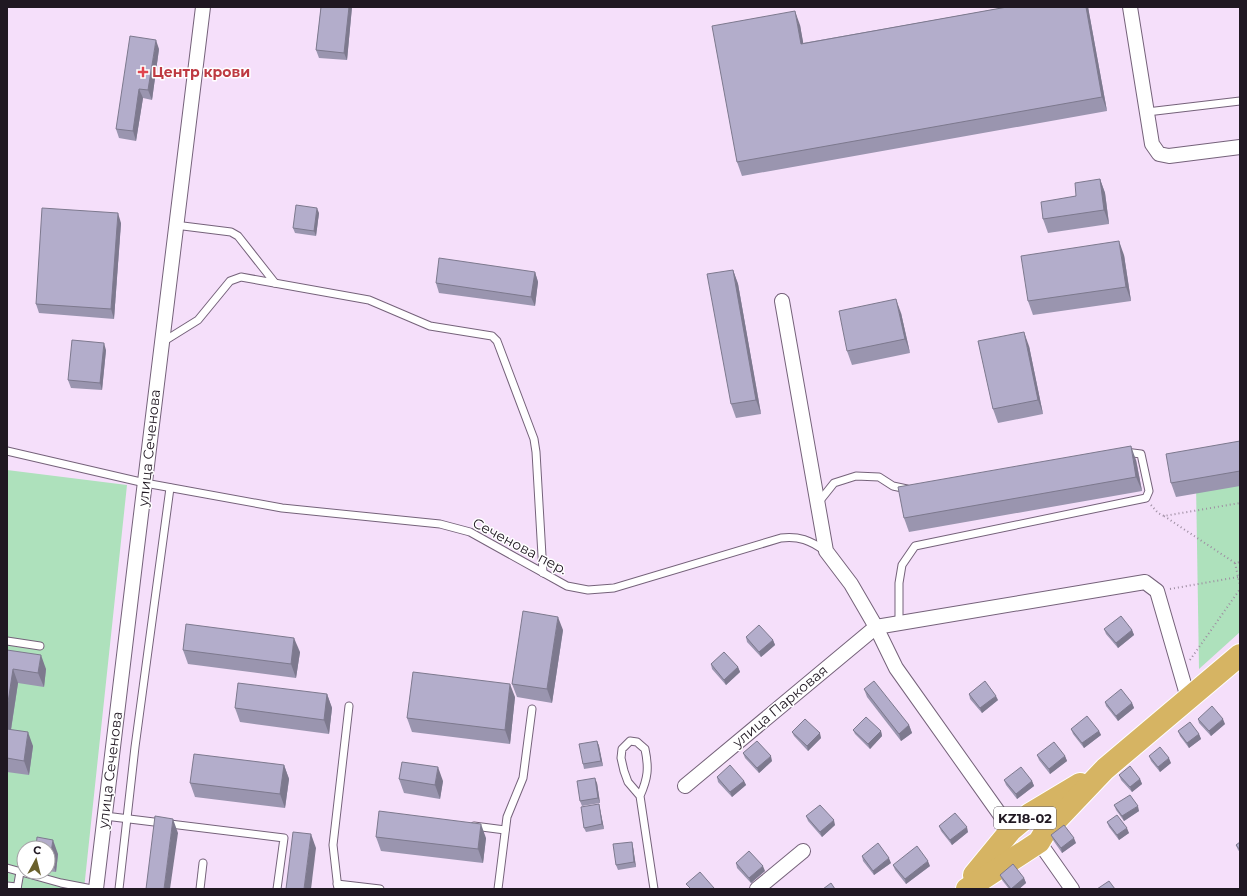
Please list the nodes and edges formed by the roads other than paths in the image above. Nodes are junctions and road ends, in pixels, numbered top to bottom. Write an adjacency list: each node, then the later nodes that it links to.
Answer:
1 (203, 7): 6 (street, улица Сеченова)
2 (1130, 7): 4 (street)
3 (1240, 101): 4 (lane)
4 (1147, 112): 5 (street)
5 (1240, 147)
6 (175, 225): 7 (lane); 9 (street, улица Сеченова)
7 (275, 283): 9 (lane); 17 (lane)
8 (782, 300): 15 (street)
9 (161, 343): 12 (street, улица Сеченова)
10 (7, 451): 12 (lane, Сеченова пер.)
11 (1114, 454): 18 (lane)
12 (145, 483): 13 (lane, Сеченова пер.); 30 (street, улица Сеченова)
13 (170, 488): 17 (lane, Сеченова пер.); 31 (lane)
14 (914, 488): 15 (lane)
15 (817, 505): 16 (street)
16 (826, 551): 17 (lane, Сеченова пер.); 19 (street)
17 (543, 572)
18 (899, 623): 19 (street); 23 (street)
19 (876, 627): 27 (street, улица Парковая); 35 (street)
20 (7, 641): 21 (lane)
21 (40, 646)
22 (1240, 655): 23 (highway, KZ18-02)
23 (1188, 698): 26 (highway, KZ18-02)
24 (349, 706): 40 (lane)
25 (532, 709): 33 (lane)
26 (1105, 769): 29 (highway, KZ18-02); 34 (highway, KZ18-02)
27 (685, 786)
28 (640, 796): 28 (lane); 49 (lane)
29 (1030, 814): 34 (highway, KZ18-02); 35 (highway, KZ18-02)
30 (105, 816): 31 (lane); 43 (street, улица Сеченова)
31 (126, 819): 44 (lane); 46 (lane)
32 (467, 826): 33 (lane)
33 (505, 830): 48 (lane)
34 (1042, 837): 35 (highway, KZ18-02); 53 (street)
35 (1009, 842): 51 (highway, KZ18-02); 52 (highway, KZ18-02)
36 (803, 851): 50 (street)
37 (203, 863): 45 (lane)
38 (50, 880): 42 (lane)
39 (7, 886): 41 (lane)
40 (338, 886): 47 (lane)
41 (17, 888)
42 (92, 889)
43 (96, 889)
44 (119, 889)
45 (200, 889)
46 (278, 889)
47 (380, 889)
48 (498, 889)
49 (654, 889)
50 (757, 889)
51 (963, 889)
52 (967, 889)
53 (1072, 889)

